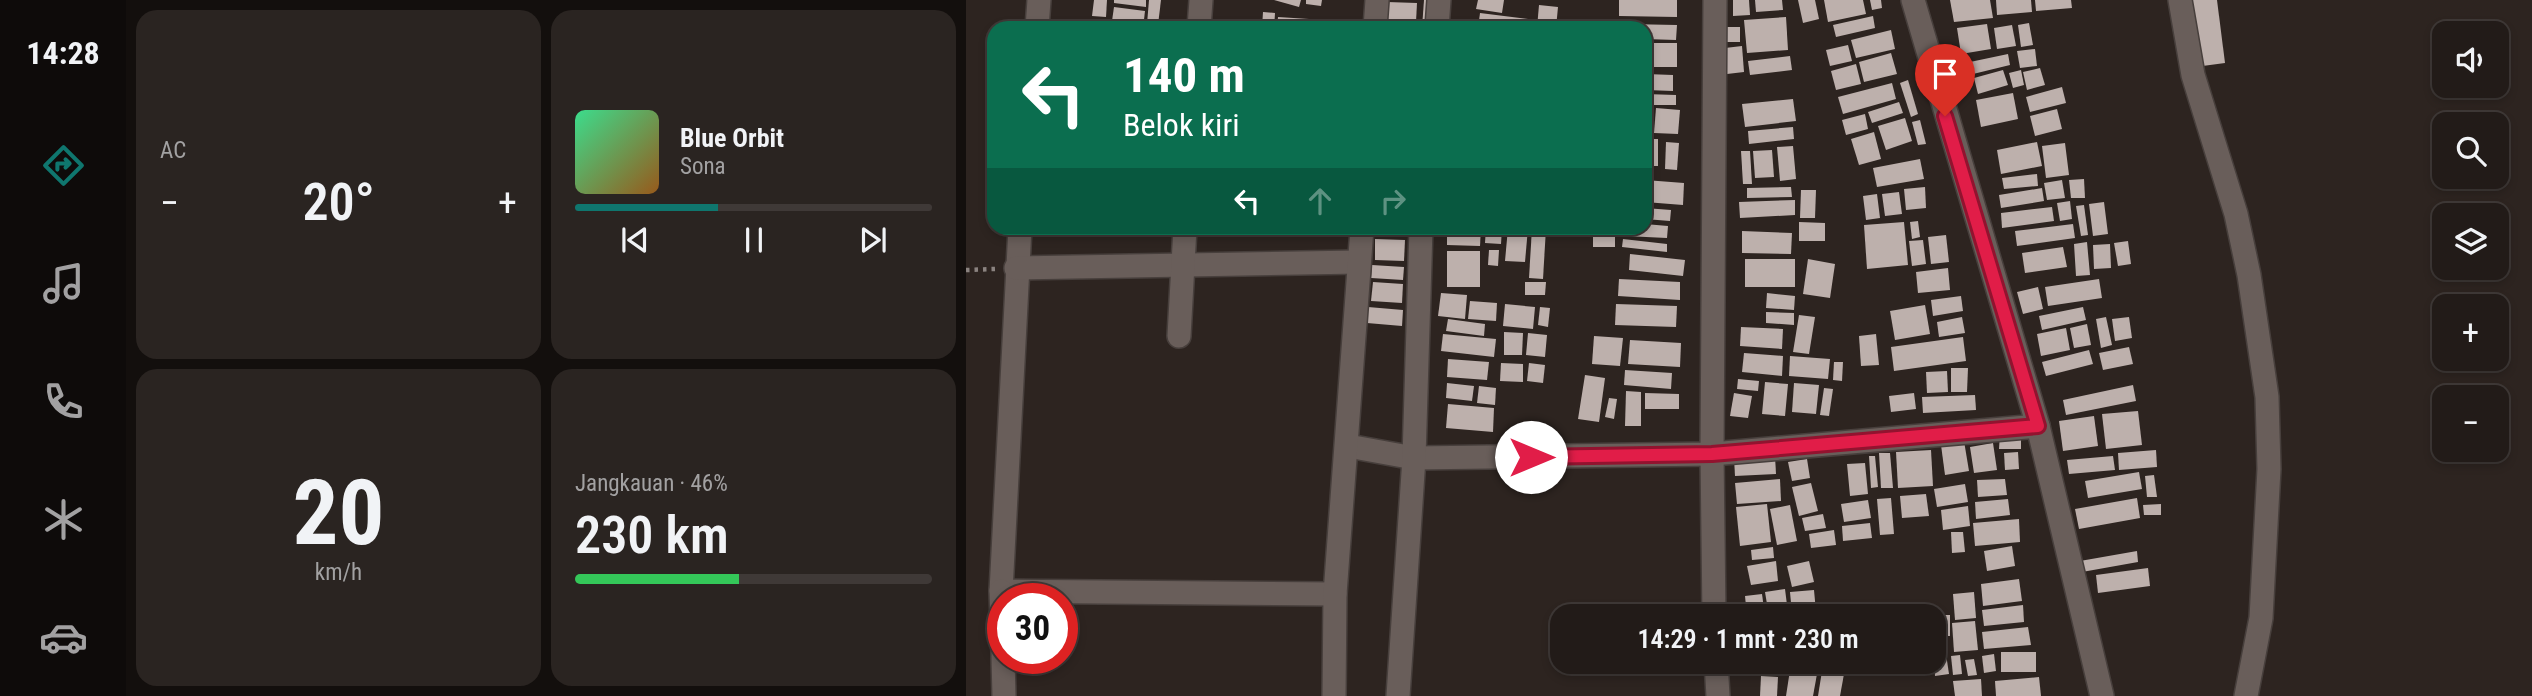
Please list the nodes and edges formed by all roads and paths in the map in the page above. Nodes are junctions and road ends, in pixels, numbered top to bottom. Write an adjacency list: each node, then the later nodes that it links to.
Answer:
1 (1039, 0): 8 (street)
2 (1201, 0): 9 (street)
3 (1377, 0): 10 (street)
4 (1439, 0): 11 (street)
5 (1715, 0): 22 (street)
6 (1913, 0): 20 (street)
7 (2180, 0): 35 (street)
8 (1038, 21)
9 (1200, 21)
10 (1376, 21)
11 (1438, 21)
12 (1019, 235): 18 (street)
13 (1184, 235): 17 (street)
14 (1361, 235): 16 (street)
15 (1421, 235): 23 (street)
16 (1359, 262): 17 (street); 21 (street)
17 (1182, 266): 18 (street); 19 (street)
18 (1016, 268): 24 (street)
19 (1179, 336)
20 (2038, 426): 22 (street); 34 (street)
21 (1348, 446): 23 (street); 26 (street)
22 (1712, 454): 23 (street); 27 (street)
23 (1414, 458): 32 (street)
24 (1001, 583)
25 (1078, 592): 26 (street)
26 (1335, 594): 31 (street)
27 (1714, 604)
28 (1003, 674): 30 (street)
29 (1717, 674): 33 (street)
30 (1004, 696)
31 (1334, 696)
32 (1398, 696)
33 (1718, 696)
34 (2102, 696)
35 (2246, 696)

